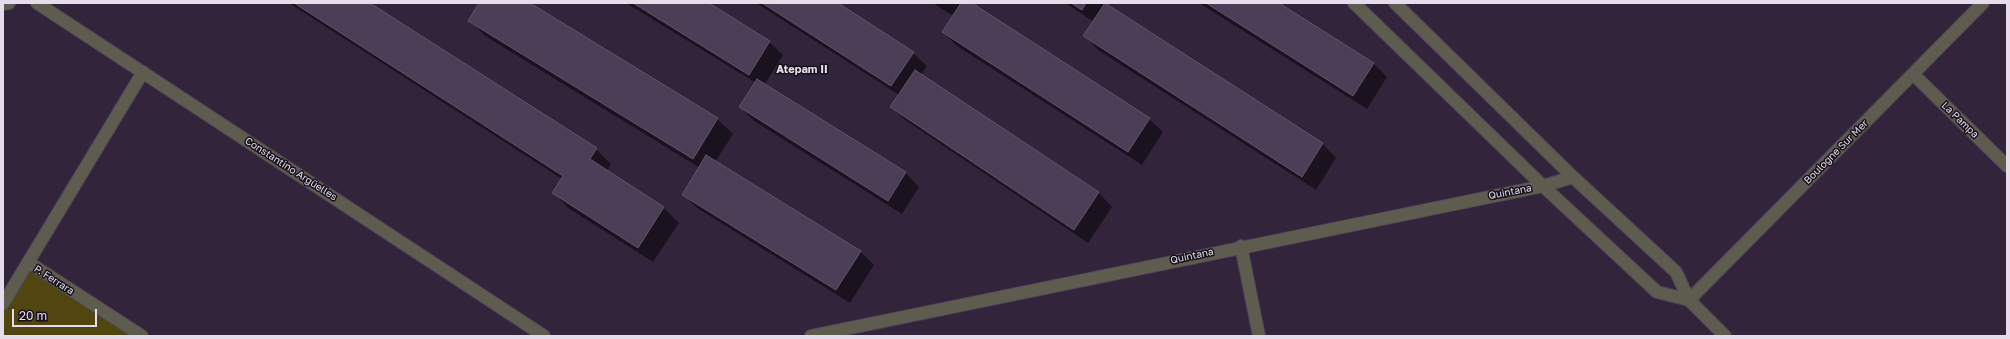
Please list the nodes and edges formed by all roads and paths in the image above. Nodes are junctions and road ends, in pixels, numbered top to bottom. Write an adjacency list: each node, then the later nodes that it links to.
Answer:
1 (9, 3): 6 (street)
2 (37, 3): 7 (street, Constantino Argüelles)
3 (1354, 3): 11 (street)
4 (1395, 3): 10 (street)
5 (1983, 3): 8 (street, Boulogne Sur Mer)
6 (3, 4)
7 (143, 72): 13 (street); 17 (street, Constantino Argüelles)
8 (1913, 74): 9 (street, La Pampa); 14 (street, Boulogne Sur Mer)
9 (2007, 166)
10 (1574, 177): 11 (street, Quintana); 14 (street)
11 (1543, 186): 12 (street, Quintana); 14 (street)
12 (1241, 246): 18 (street, Quintana); 19 (street)
13 (28, 262): 15 (street); 16 (street, P. Ferrara)
14 (1690, 300): 20 (street)
15 (3, 304)
16 (142, 336)
17 (544, 336)
18 (811, 336)
19 (1259, 336)
20 (1725, 336)

